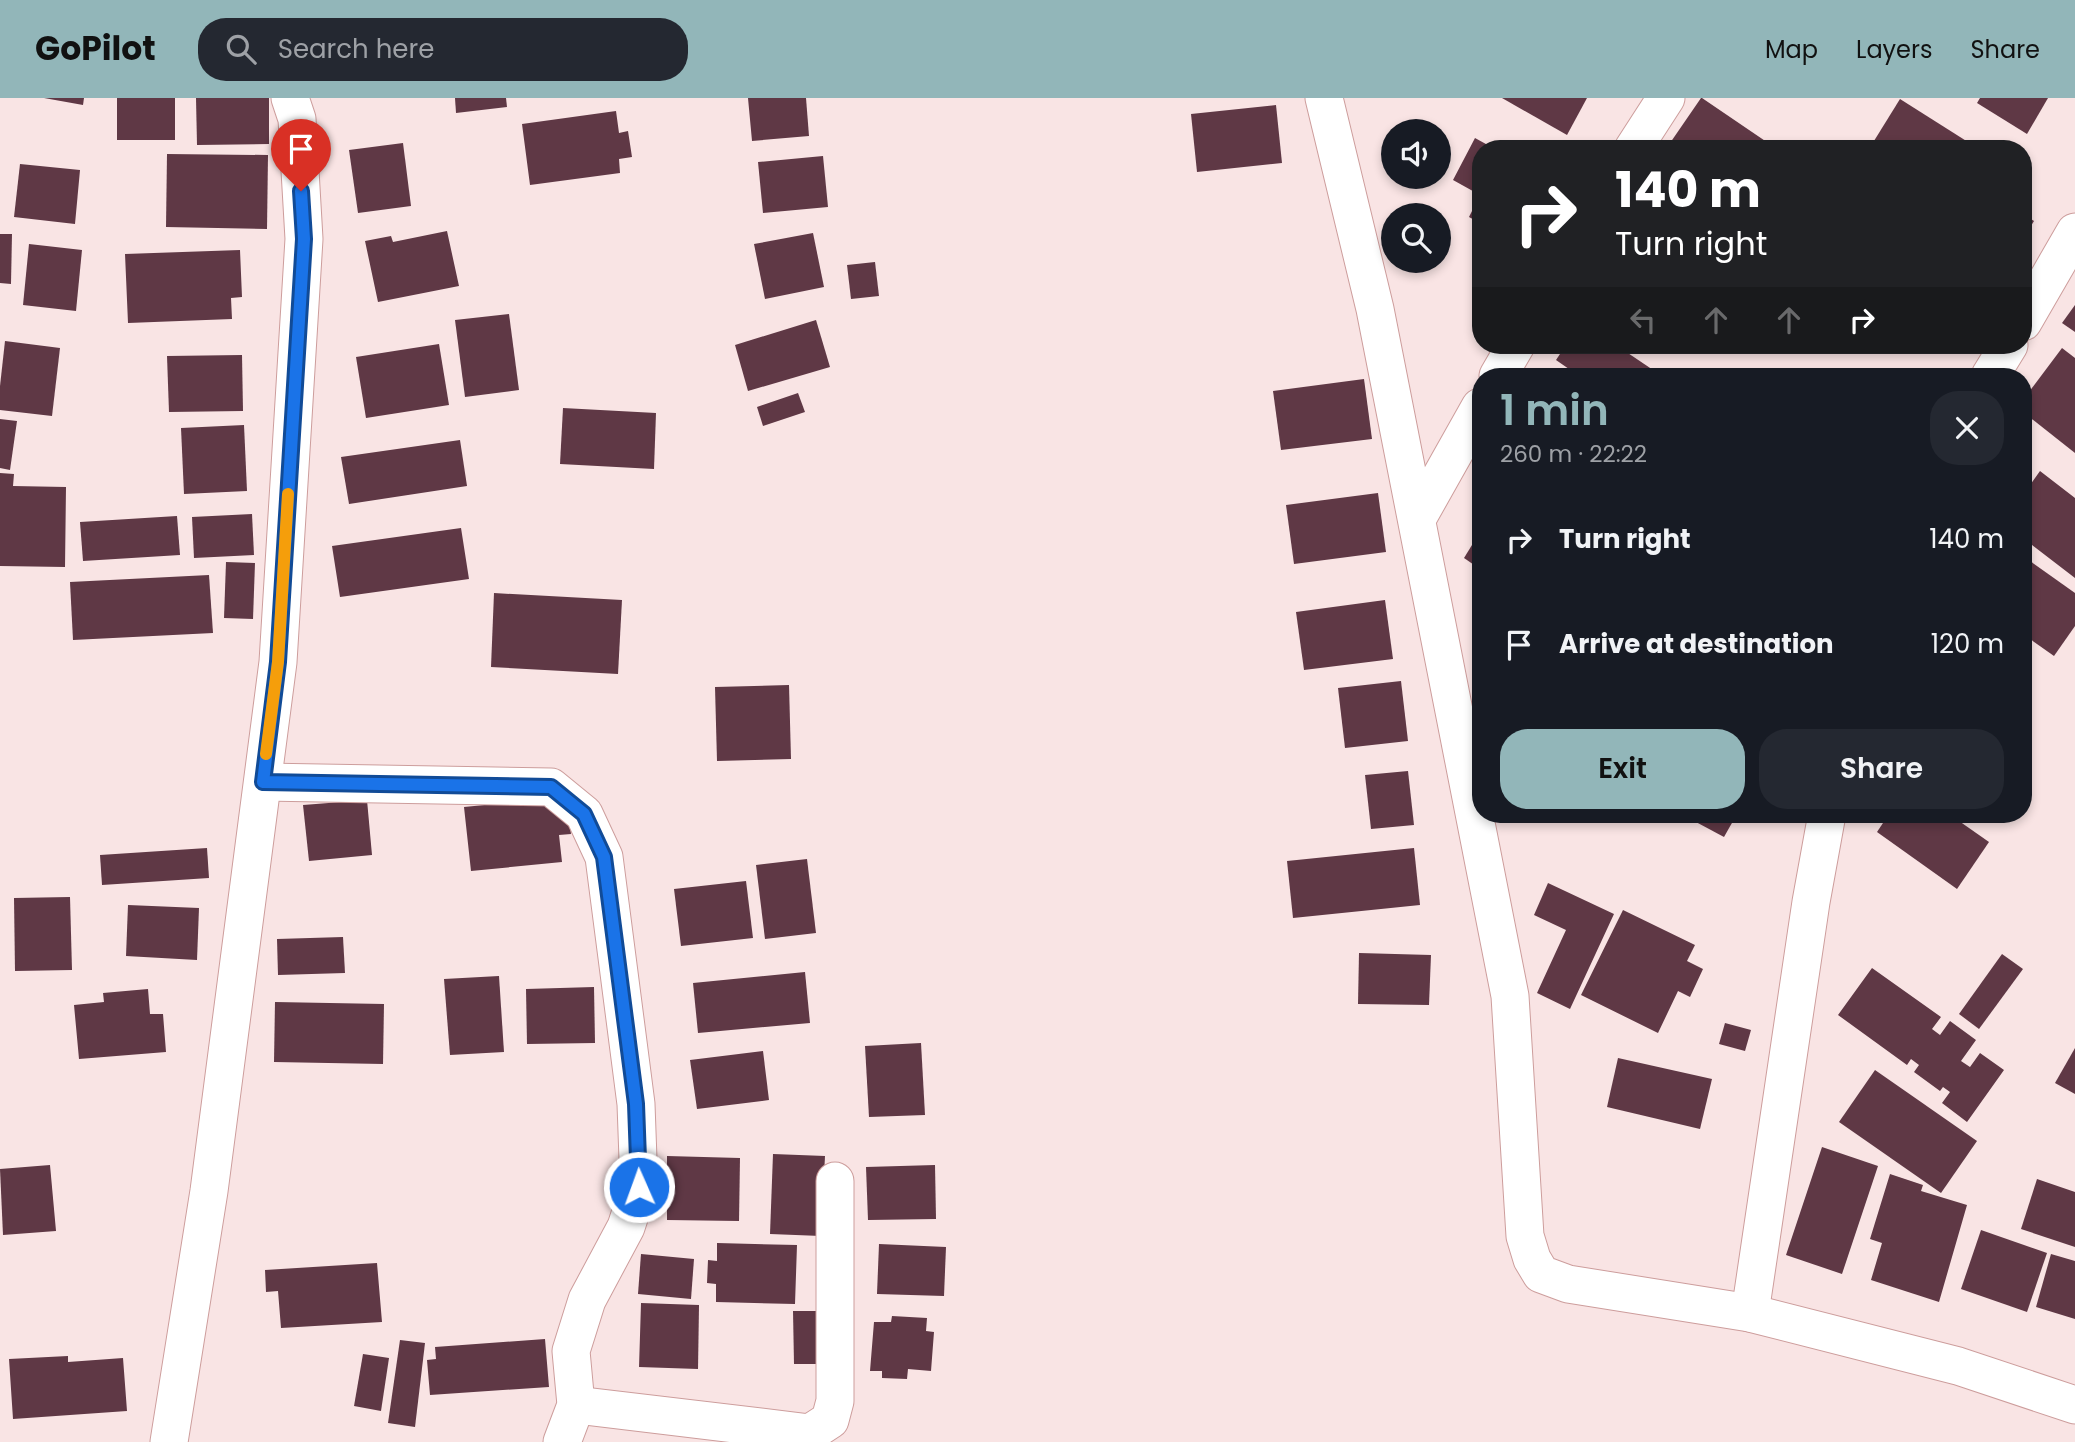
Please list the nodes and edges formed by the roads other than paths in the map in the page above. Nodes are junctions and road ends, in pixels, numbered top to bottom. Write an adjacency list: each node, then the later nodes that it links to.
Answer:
1 (290, 98): 9 (street)
2 (1324, 98): 8 (street)
3 (1666, 98): 4 (street)
4 (1639, 140)
5 (2075, 232): 6 (street)
6 (2032, 306)
7 (1472, 421): 8 (street)
8 (1417, 519): 10 (street)
9 (263, 782): 15 (street); 17 (street)
10 (1472, 801)
11 (1476, 823): 14 (street)
12 (1825, 823): 14 (street)
13 (835, 1181): 15 (street)
14 (1750, 1313): 16 (street)
15 (576, 1405): 18 (street)
16 (2075, 1405)
17 (169, 1442)
18 (562, 1442)

